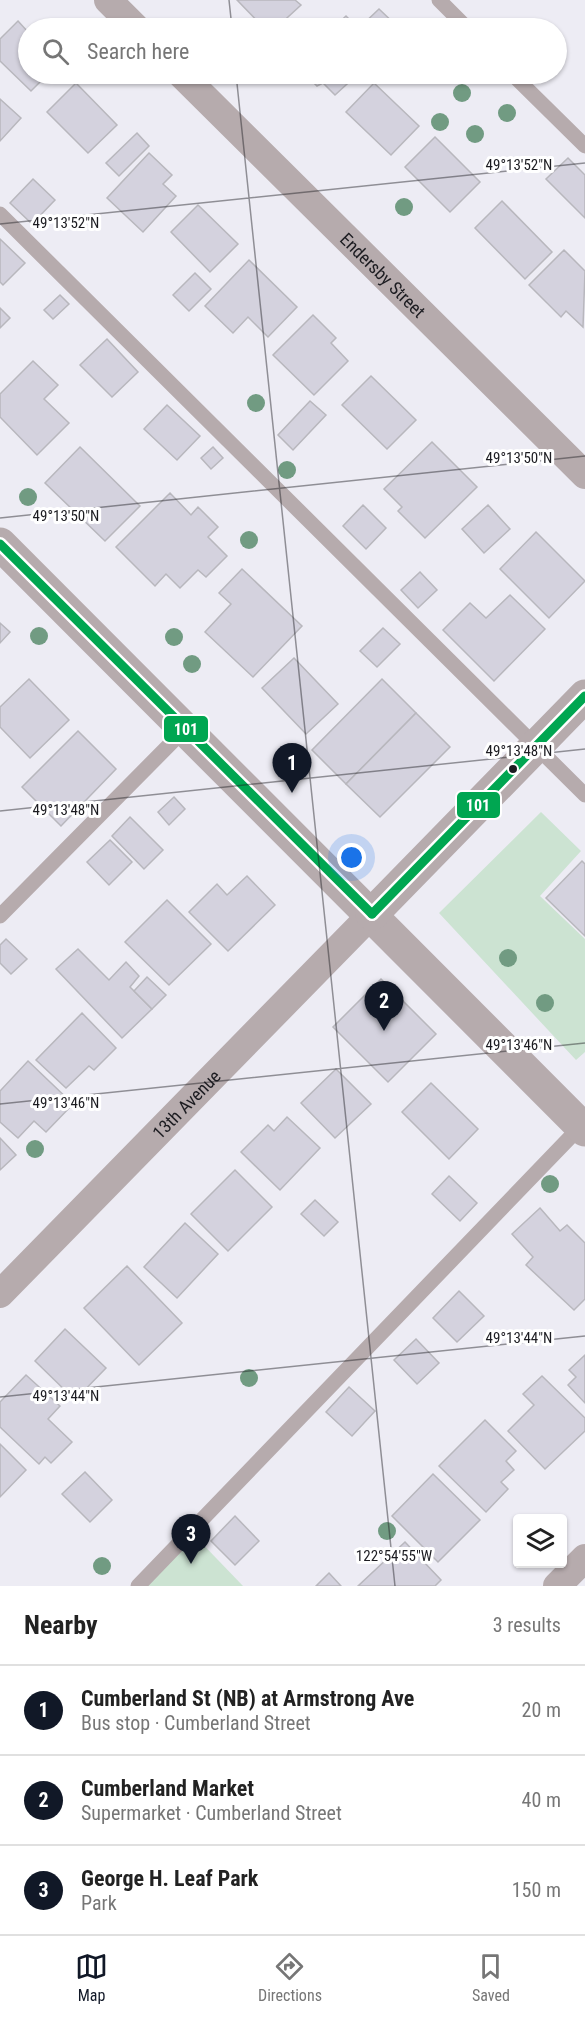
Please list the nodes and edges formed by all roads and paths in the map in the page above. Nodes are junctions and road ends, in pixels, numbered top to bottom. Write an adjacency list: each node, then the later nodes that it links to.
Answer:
1 (108, 0): 3 (street)
2 (439, 0): 4 (lane)
3 (126, 18)
4 (457, 18)
5 (191, 84): 9 (street, Endersby Street)
6 (522, 84): 7 (lane)
7 (585, 146)
8 (0, 214): 13 (lane)
9 (585, 475)
10 (0, 544): 12 (street)
11 (585, 696): 13 (street)
12 (185, 729): 15 (street); 16 (lane)
13 (536, 745): 14 (lane); 15 (street)
14 (585, 795)
15 (372, 914): 17 (street); 18 (street, 13th Avenue)
16 (0, 916)
17 (583, 1128): 20 (lane)
18 (0, 1294)
19 (585, 1558): 21 (street)
20 (138, 1586)
21 (557, 1586)

